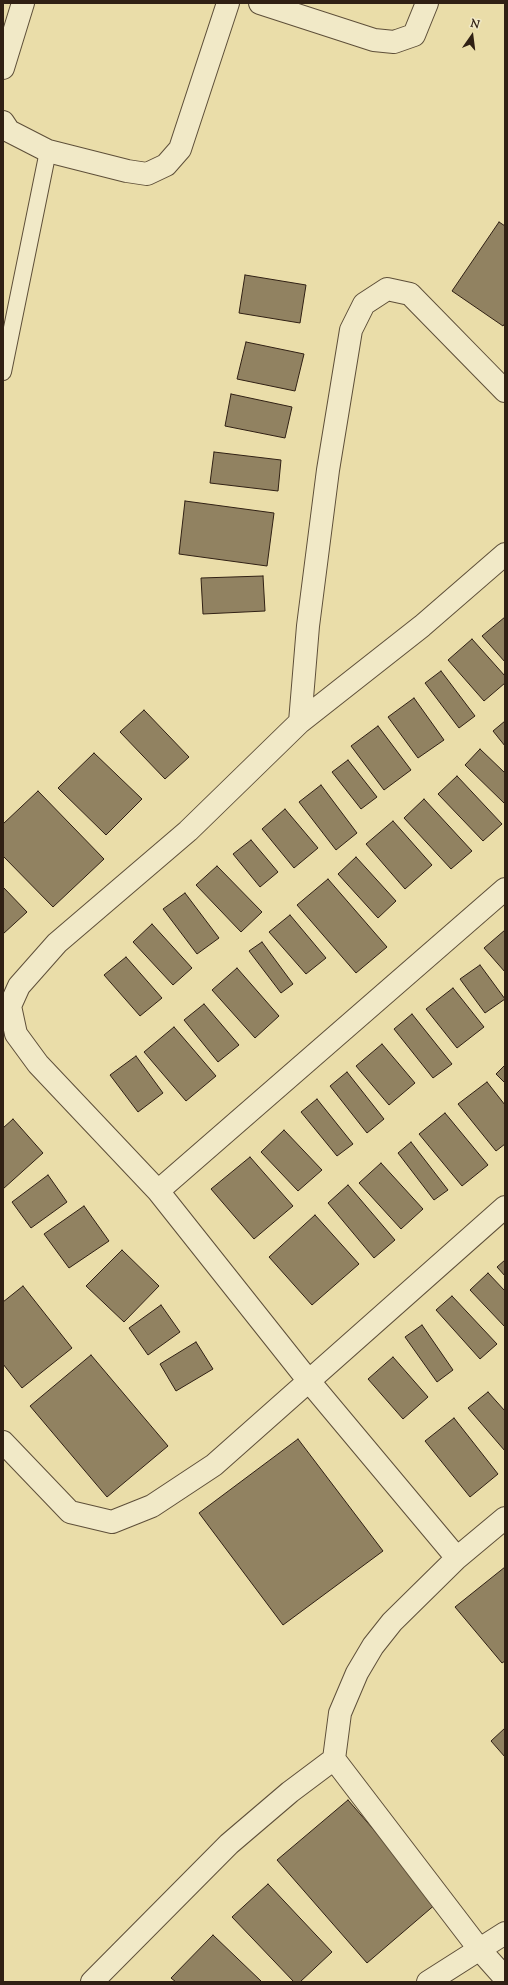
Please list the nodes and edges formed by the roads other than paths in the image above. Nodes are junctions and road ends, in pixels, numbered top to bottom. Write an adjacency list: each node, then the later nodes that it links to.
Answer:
1 (23, 3): 5 (street)
2 (228, 3): 7 (street)
3 (260, 3): 4 (street)
4 (427, 3)
5 (3, 68)
6 (3, 122): 7 (street)
7 (48, 151): 8 (lane)
8 (3, 372)
9 (505, 391): 11 (street)
10 (505, 554): 11 (street)
11 (300, 722): 13 (street)
12 (505, 889): 13 (street)
13 (158, 1191): 15 (street)
14 (505, 1207): 15 (street)
15 (308, 1380): 16 (street); 18 (street)
16 (3, 1442)
17 (505, 1518): 18 (street)
18 (457, 1558): 19 (street)
19 (334, 1760): 21 (street); 23 (street)
20 (505, 1933): 21 (street)
21 (480, 1950): 22 (street); 24 (street)
22 (505, 1978)
23 (92, 1982)
24 (428, 1982)

